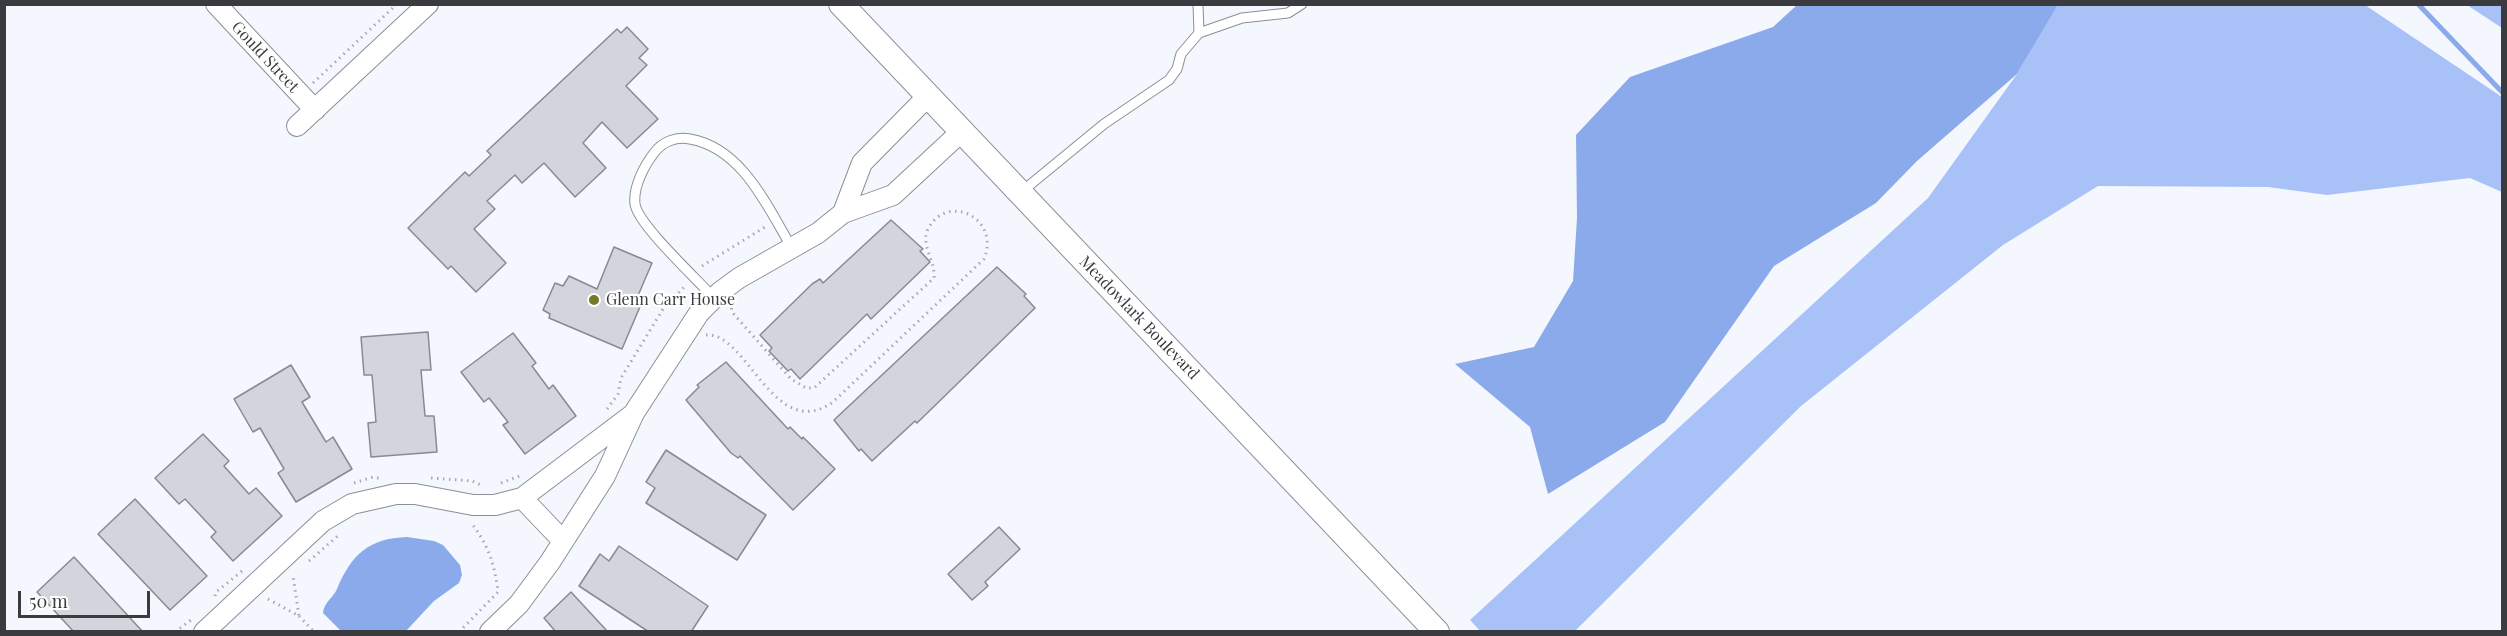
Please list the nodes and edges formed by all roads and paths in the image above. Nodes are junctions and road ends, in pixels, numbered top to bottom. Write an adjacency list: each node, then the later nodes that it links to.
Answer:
1 (216, 4): 8 (street, Gould Street)
2 (397, 4): 8 (path)
3 (428, 4): 10 (street)
4 (841, 4): 9 (street, Meadowlark Boulevard)
5 (1198, 4): 7 (lane)
6 (1302, 4): 7 (lane)
7 (1199, 33): 13 (lane)
8 (300, 95): 10 (street, Gould Street)
9 (928, 96): 12 (street, Meadowlark Boulevard); 14 (street)
10 (315, 110): 11 (street)
11 (297, 126)
12 (962, 131): 13 (street, Meadowlark Boulevard); 14 (street)
13 (1020, 193): 45 (street, Meadowlark Boulevard)
14 (843, 213): 16 (street)
15 (776, 220): 16 (lane); 17 (path); 17 (lane)
16 (792, 248): 18 (street)
17 (694, 276): 18 (lane); 20 (path)
18 (723, 300): 19 (path); 21 (street)
19 (702, 335)
20 (607, 410)
21 (634, 413): 28 (street); 31 (street)
22 (527, 474): 25 (path)
23 (383, 479): 27 (path)
24 (426, 479): 26 (path)
25 (498, 485)
26 (492, 486)
27 (348, 490)
28 (522, 498): 31 (street); 40 (street)
29 (469, 520): 43 (path)
30 (343, 531): 32 (path)
31 (563, 541): 44 (street)
32 (303, 567)
33 (248, 570): 37 (path)
34 (298, 572): 35 (path)
35 (293, 576): 36 (path); 39 (path)
36 (285, 583)
37 (214, 599)
38 (268, 599): 39 (path)
39 (298, 616): 42 (path)
40 (202, 624): 41 (path)
41 (175, 632)
42 (314, 632)
43 (459, 632)
44 (490, 632)
45 (1437, 632)

